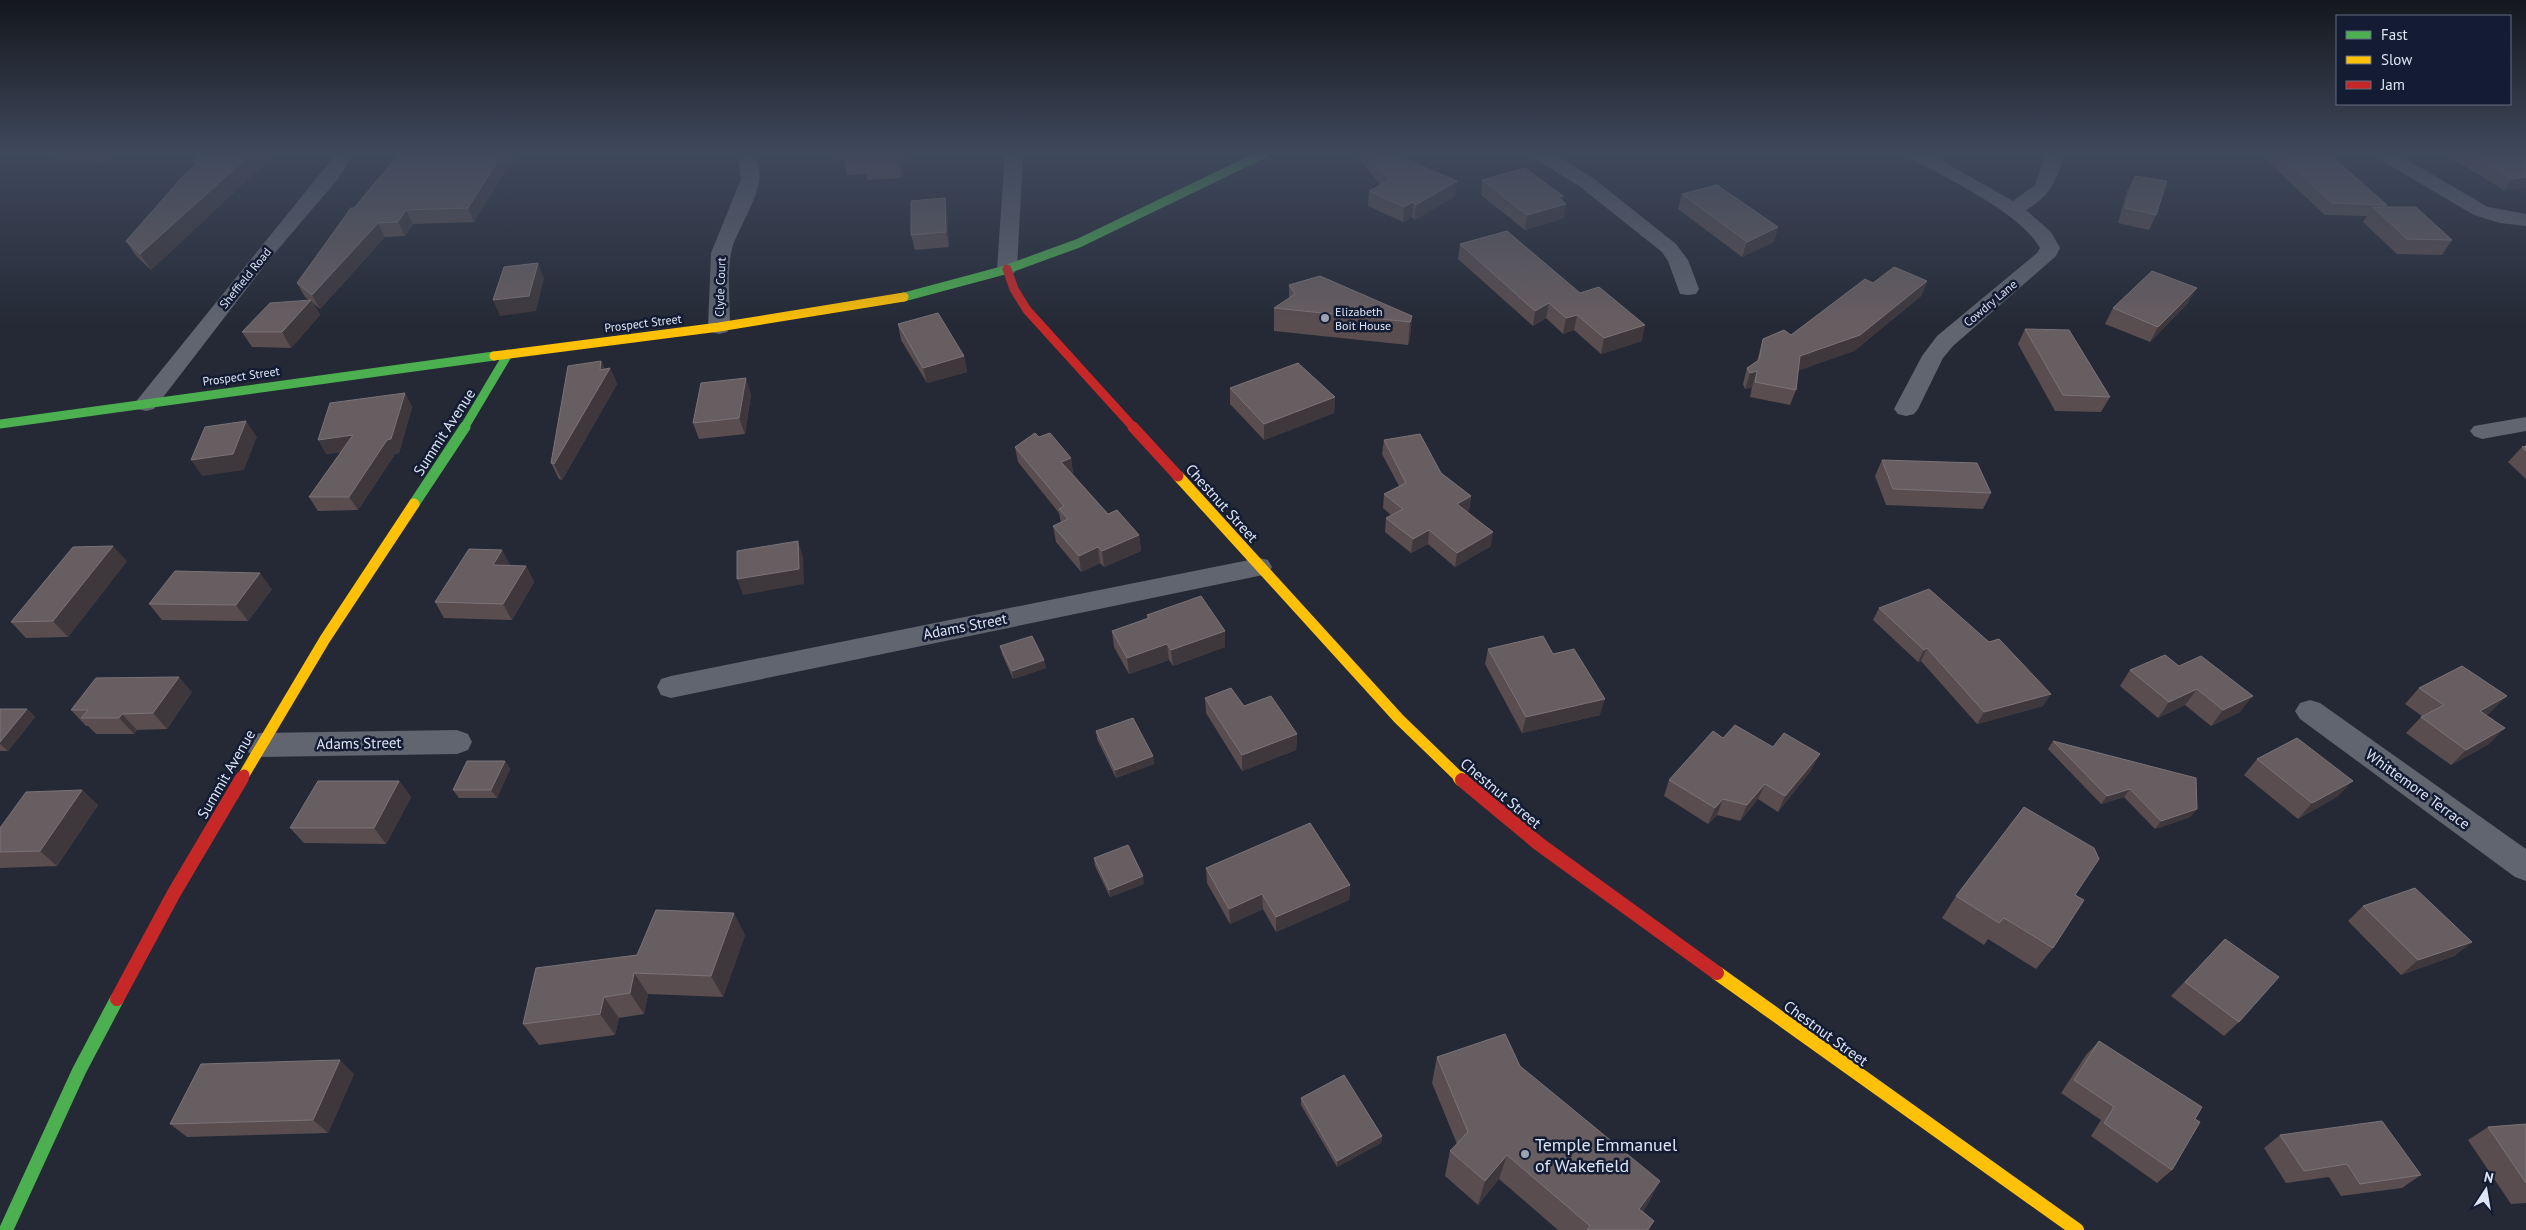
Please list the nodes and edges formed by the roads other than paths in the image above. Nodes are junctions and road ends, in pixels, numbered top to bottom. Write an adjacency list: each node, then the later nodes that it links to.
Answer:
1 (300, 211): 13 (street, Sheffield Road)
2 (737, 211): 11 (street, Clyde Court)
3 (1011, 211): 9 (street)
4 (1146, 211): 9 (street, Prospect Street)
5 (1623, 211): 10 (street)
6 (2014, 211): 14 (street, Cowdry Lane)
7 (2482, 211): 8 (street)
8 (2526, 220)
9 (1007, 270): 11 (street, Prospect Street); 18 (street, Chestnut Street)
10 (1688, 289)
11 (719, 327): 12 (street, Prospect Street)
12 (508, 354): 13 (street, Prospect Street); 22 (street, Summit Avenue)
13 (146, 404): 15 (street, Prospect Street)
14 (1906, 409)
15 (0, 424)
16 (2526, 424): 17 (street)
17 (2482, 431)
18 (1260, 567): 19 (street, Adams Street); 25 (street, Chestnut Street)
19 (671, 687)
20 (2310, 711): 23 (street, Whittemore Terrace)
21 (457, 742): 22 (street, Adams Street)
22 (260, 745): 24 (street, Summit Avenue)
23 (2526, 867)
24 (6, 1230)
25 (2077, 1230)

